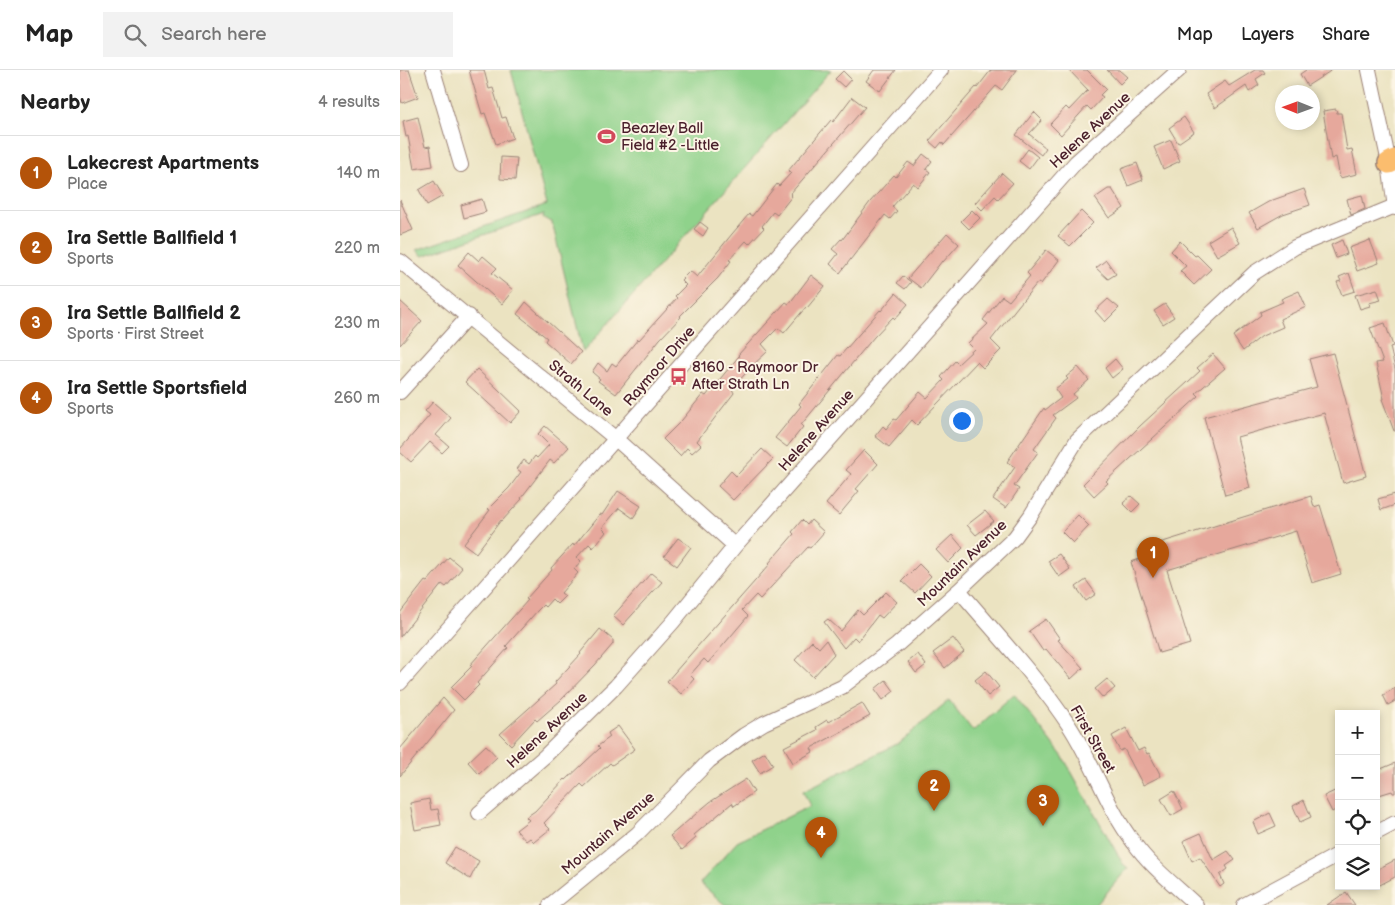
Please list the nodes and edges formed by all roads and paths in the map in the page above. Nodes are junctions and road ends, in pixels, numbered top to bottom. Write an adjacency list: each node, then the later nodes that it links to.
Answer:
1 (433, 70): 6 (street)
2 (941, 70): 11 (street, Raymoor Drive)
3 (1179, 70): 12 (street, Helene Avenue)
4 (1369, 70): 5 (street)
5 (1392, 161): 7 (street)
6 (461, 165)
7 (1395, 207): 13 (street, Mountain Avenue)
8 (400, 261): 9 (street, Strath Lane)
9 (469, 316): 10 (street); 11 (street, Strath Lane)
10 (400, 392)
11 (616, 439): 12 (street, Strath Lane); 14 (street, Raymoor Drive)
12 (736, 546): 15 (street, Helene Avenue)
13 (960, 590): 19 (street, Mountain Avenue); 20 (street, First Street)
14 (400, 683)
15 (479, 813)
16 (1395, 823): 17 (street)
17 (1380, 831)
18 (1335, 856): 21 (street)
19 (550, 905)
20 (1196, 905)
21 (1244, 905)

